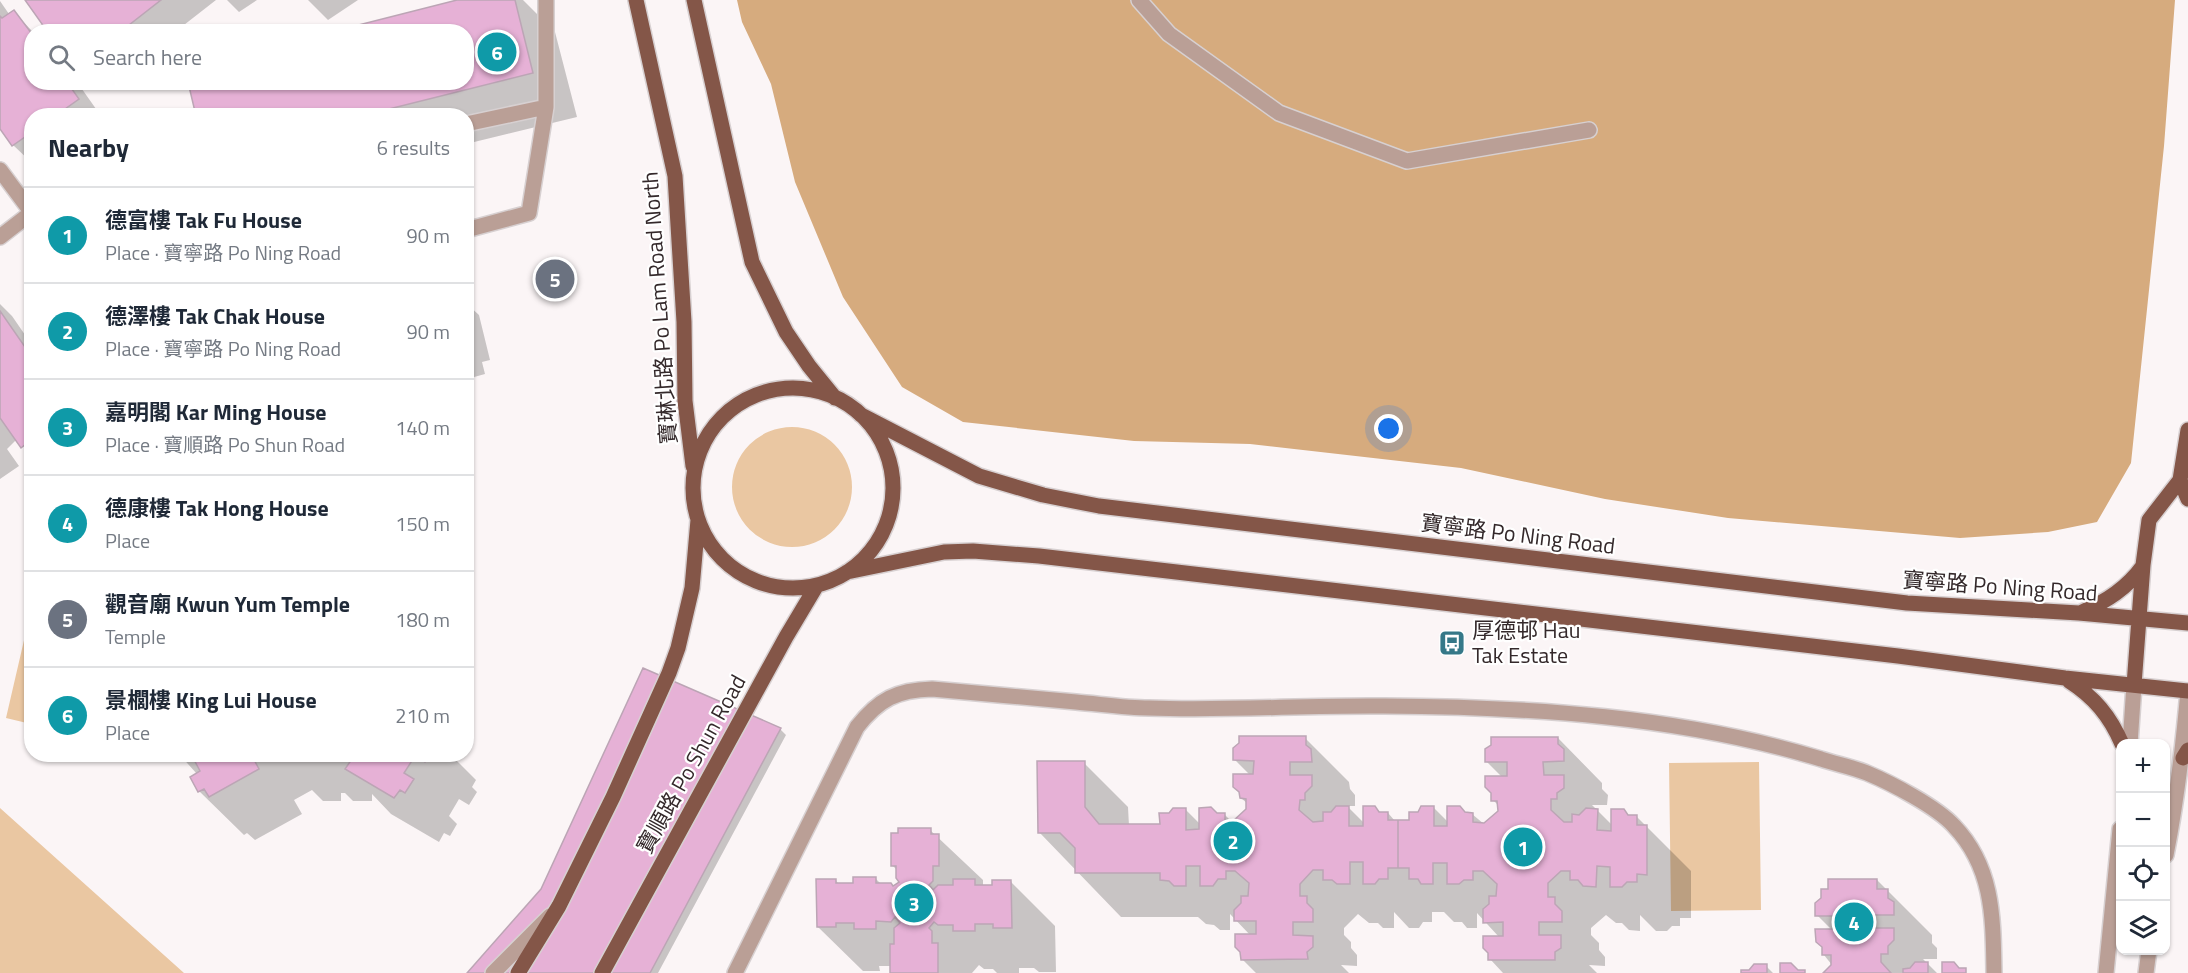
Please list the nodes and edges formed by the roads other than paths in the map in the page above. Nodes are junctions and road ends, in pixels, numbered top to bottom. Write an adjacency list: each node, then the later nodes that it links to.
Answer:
1 (546, 0): 5 (street)
2 (636, 0): 16 (main road, 寶琳北路 Po Lam Road North)
3 (694, 0): 13 (main road)
4 (1139, 0): 7 (street)
5 (546, 107): 6 (street); 11 (street)
6 (474, 122)
7 (1588, 130)
8 (0, 170): 9 (street)
9 (24, 203)
10 (24, 218): 12 (street)
11 (474, 228)
12 (0, 237)
13 (835, 398): 14 (main road); 16 (main road)
14 (861, 415): 21 (main road); 23 (main road, 寶寧路 Po Ning Road)
15 (2188, 430): 17 (main road)
16 (694, 472): 19 (main road)
17 (2180, 480): 18 (main road); 20 (main road)
18 (2188, 499)
19 (698, 520): 22 (main road); 34 (main road)
20 (2143, 565): 23 (main road); 24 (main road)
21 (847, 572): 22 (main road); 26 (main road)
22 (817, 585): 36 (main road, 寶順路 Po Shun Road)
23 (2079, 613): 24 (main road, 寶寧路 Po Ning Road)
24 (2139, 618): 25 (main road, 寶寧路 Po Ning Road); 27 (main road)
25 (2188, 623)
26 (2065, 678): 27 (main road); 29 (main road)
27 (2134, 685): 28 (main road); 30 (street)
28 (2188, 690): 31 (street)
29 (2120, 739)
30 (2130, 739)
31 (2185, 754): 33 (street)
32 (2119, 847): 41 (street)
33 (2168, 847)
34 (560, 906): 37 (street); 38 (main road)
35 (2148, 955): 42 (street)
36 (604, 971)
37 (493, 973)
38 (518, 973)
39 (735, 973): 40 (street)
40 (1994, 973)
41 (2106, 973)
42 (2146, 973)

